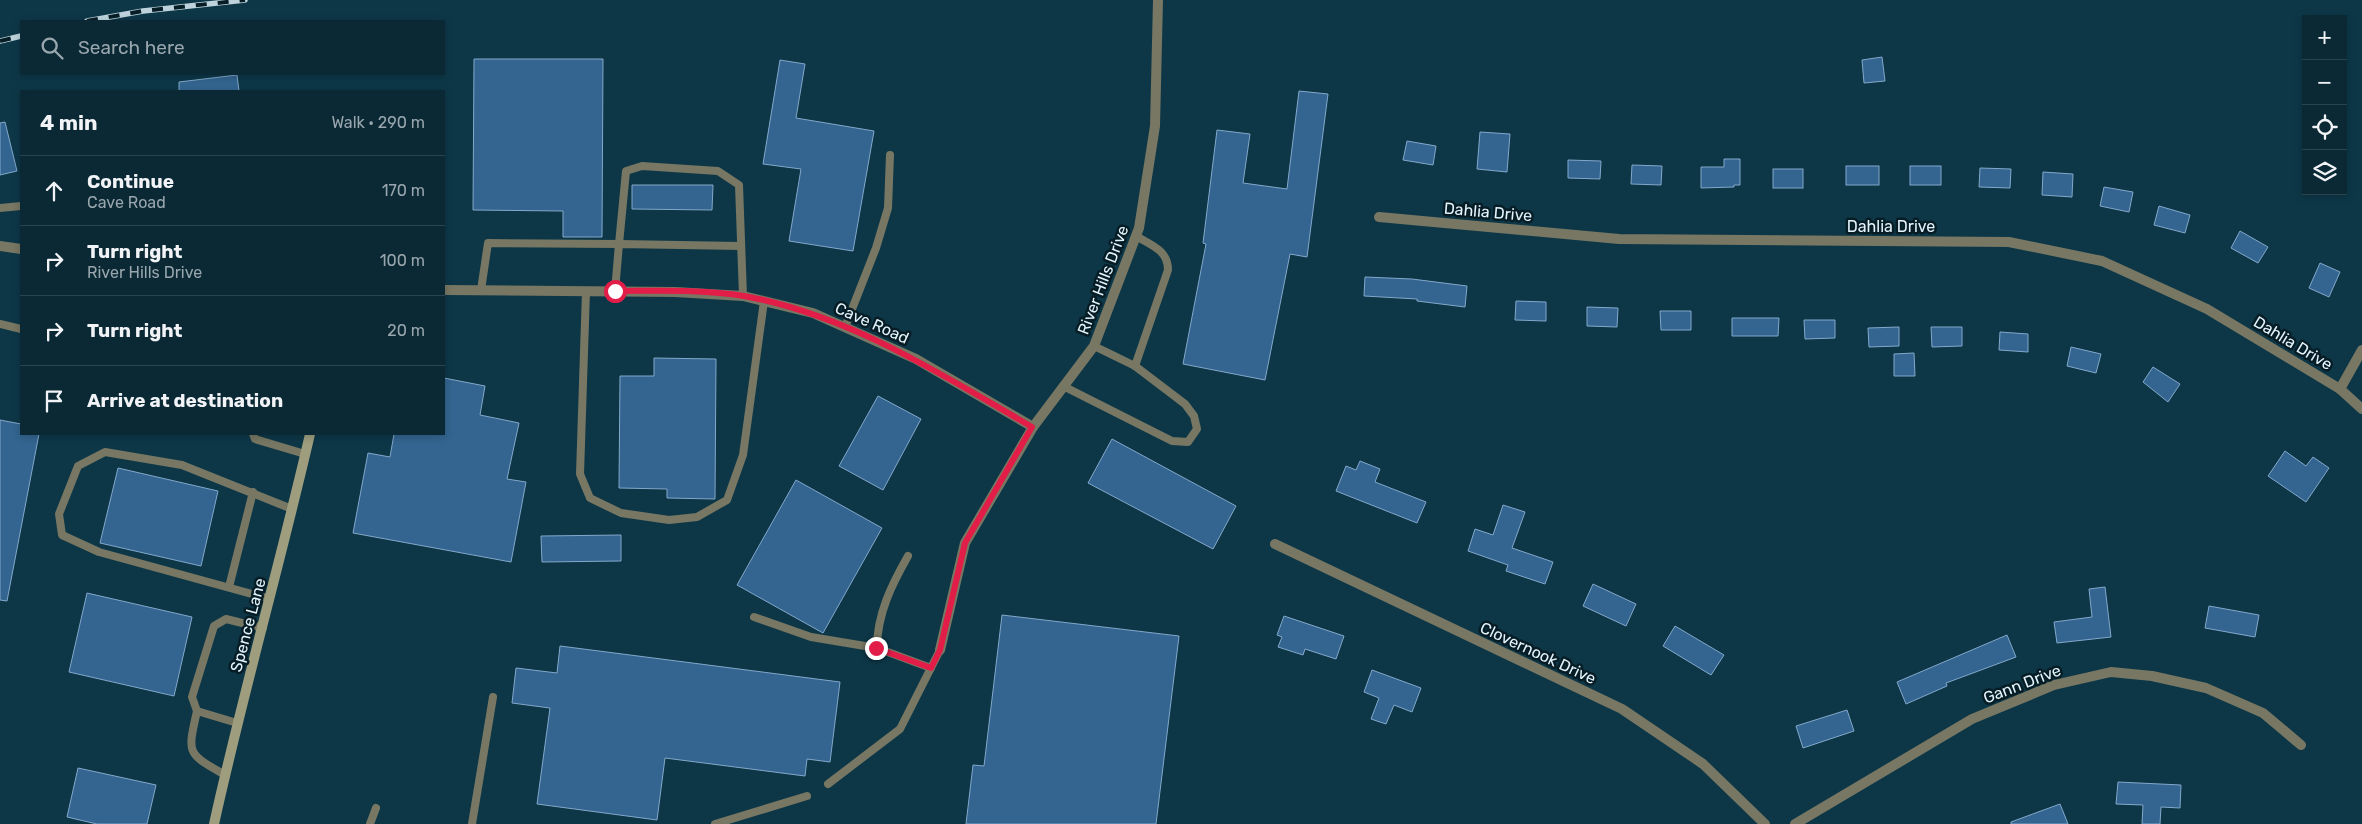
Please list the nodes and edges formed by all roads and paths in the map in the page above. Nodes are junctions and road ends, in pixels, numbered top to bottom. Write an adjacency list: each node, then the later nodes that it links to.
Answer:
1 (1158, 0): 6 (street, River Hills Drive)
2 (890, 155): 18 (lane)
3 (20, 206): 4 (lane)
4 (0, 208)
5 (1379, 217): 24 (street, Dahlia Drive)
6 (1136, 236): 20 (street, River Hills Drive); 22 (lane)
7 (619, 244): 9 (lane); 9 (lane); 12 (lane); 14 (lane)
8 (0, 246): 10 (street)
9 (741, 246): 15 (lane)
10 (20, 250)
11 (445, 290): 12 (street, Cave Road)
12 (481, 290): 13 (street, Cave Road)
13 (586, 291): 14 (street, Cave Road); 16 (lane)
14 (615, 291): 15 (street, Cave Road)
15 (743, 296): 16 (street, Cave Road)
16 (764, 301): 18 (street, Cave Road)
17 (0, 324): 19 (lane)
18 (845, 327): 26 (street, Cave Road)
19 (20, 329)
20 (1094, 346): 22 (lane); 23 (street, River Hills Drive)
21 (2362, 350): 24 (street)
22 (1135, 366): 23 (lane)
23 (1063, 386): 26 (street, River Hills Drive)
24 (2340, 389): 25 (street, Dahlia Drive)
25 (2362, 409)
26 (1032, 427): 39 (street, River Hills Drive)
27 (254, 435): 29 (lane)
28 (310, 435): 29 (main road, Spence Lane)
29 (305, 454): 31 (main road, Spence Lane)
30 (253, 492): 31 (lane); 34 (lane); 34 (lane)
31 (292, 509): 35 (main road, Spence Lane)
32 (1275, 544): 53 (street, Clovernook Drive)
33 (908, 556): 38 (lane)
34 (229, 587): 35 (lane)
35 (270, 598): 37 (main road, Spence Lane)
36 (754, 617): 38 (lane)
37 (263, 628): 42 (lane); 43 (main road, Spence Lane)
38 (876, 648): 40 (lane)
39 (940, 650): 40 (lane)
40 (931, 668): 46 (lane)
41 (493, 697): 51 (lane)
42 (197, 711): 43 (lane); 45 (lane)
43 (237, 723): 45 (main road, Spence Lane)
44 (2301, 745): 54 (street, Gann Drive)
45 (225, 775): 49 (main road, Spence Lane)
46 (828, 784)
47 (807, 796): 52 (lane)
48 (376, 808): 50 (lane)
49 (214, 824)
50 (370, 824)
51 (472, 824)
52 (715, 824)
53 (1765, 824)
54 (1795, 824)

